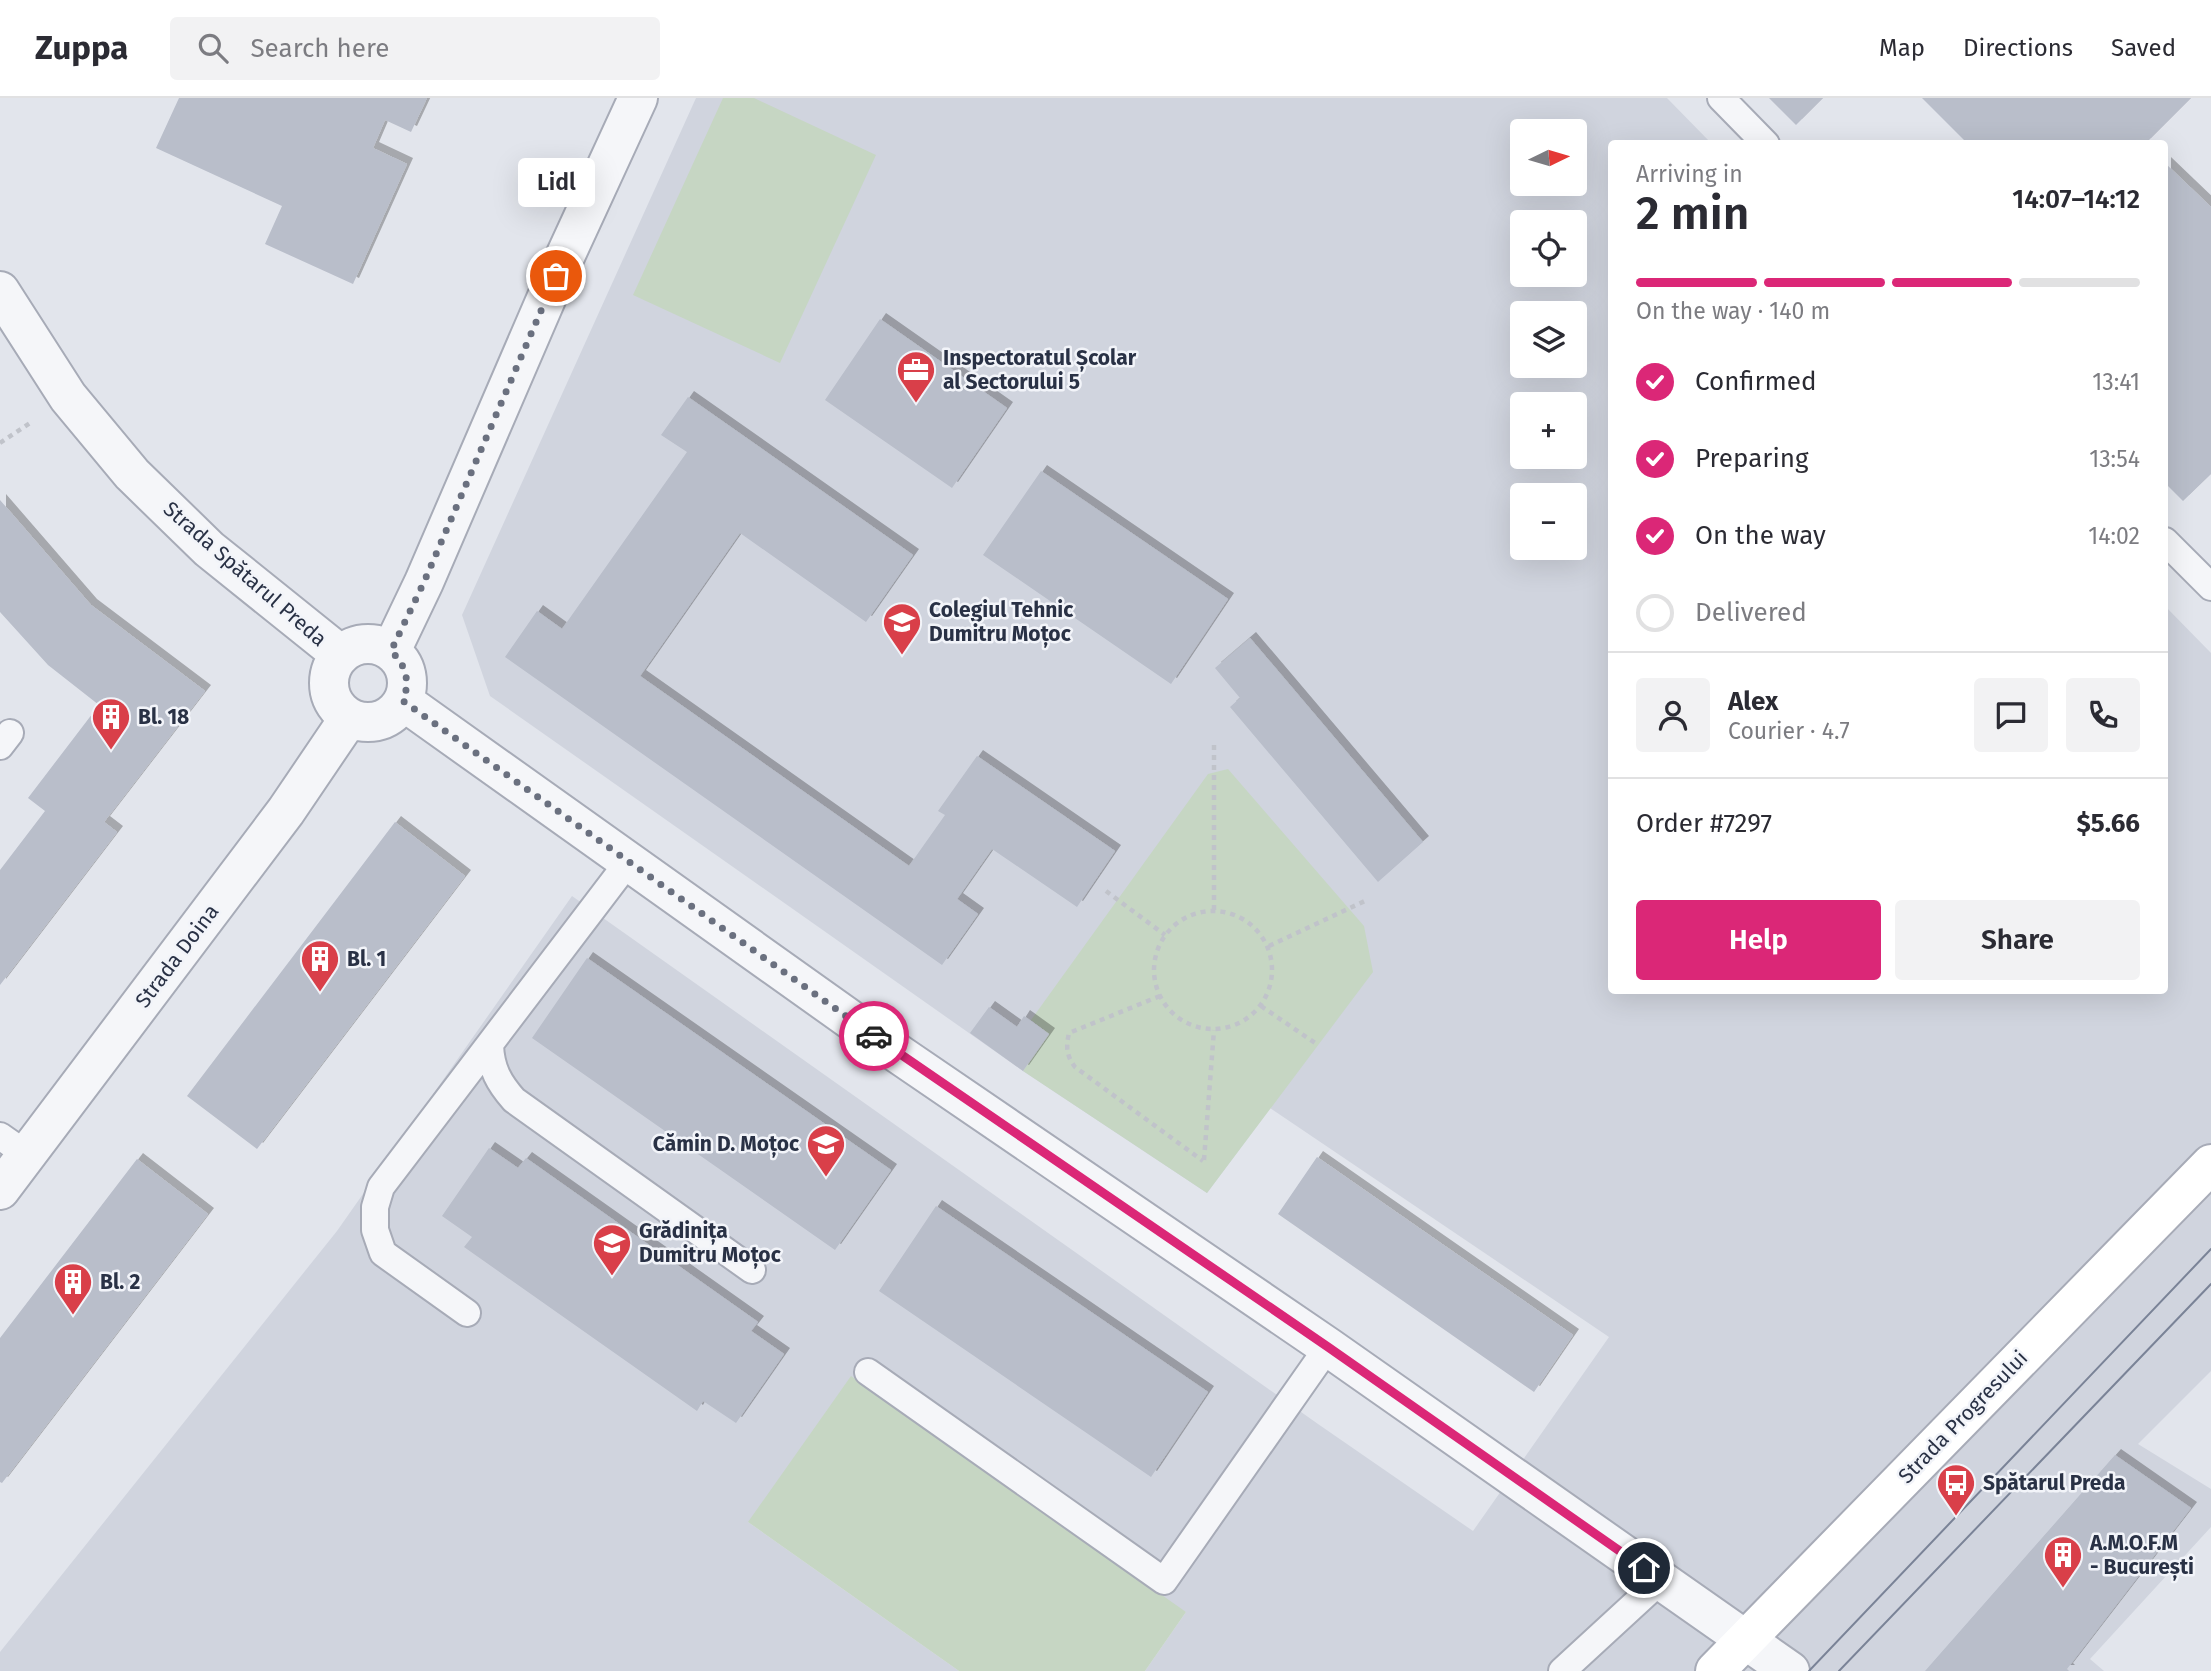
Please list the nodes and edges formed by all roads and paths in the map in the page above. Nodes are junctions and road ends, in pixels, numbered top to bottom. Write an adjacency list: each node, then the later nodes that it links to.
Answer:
1 (638, 98): 7 (street)
2 (1721, 98): 3 (lane)
3 (1762, 140)
4 (0, 290): 8 (street, Strada Spătarul Preda)
5 (2168, 544): 6 (lane)
6 (2211, 587)
7 (391, 651): 8 (street); 9 (street)
8 (341, 655): 10 (street)
9 (403, 701): 10 (street); 12 (street)
10 (349, 718): 23 (street, Strada Doina)
11 (1214, 742): 15 (path)
12 (629, 862): 21 (lane); 28 (street)
13 (1106, 891): 16 (path)
14 (1367, 900): 17 (path)
15 (1214, 910): 16 (path); 17 (path)
16 (1165, 935): 18 (path)
17 (1269, 946): 19 (path)
18 (1160, 996): 20 (path); 20 (path)
19 (1261, 1006): 20 (path); 22 (path)
20 (1214, 1029)
21 (491, 1045): 26 (lane); 27 (lane)
22 (1318, 1045)
23 (13, 1145): 25 (street, Strada Doina)
24 (2211, 1164): 31 (main road, Strada Progresului)
25 (0, 1190)
26 (752, 1270)
27 (467, 1313)
28 (1328, 1347): 29 (lane); 30 (street)
29 (868, 1372)
30 (1661, 1580): 31 (street); 32 (lane)
31 (1746, 1639): 33 (main road, Strada Progresului); 34 (street)
32 (1562, 1671)
33 (1715, 1671)
34 (1790, 1671)

